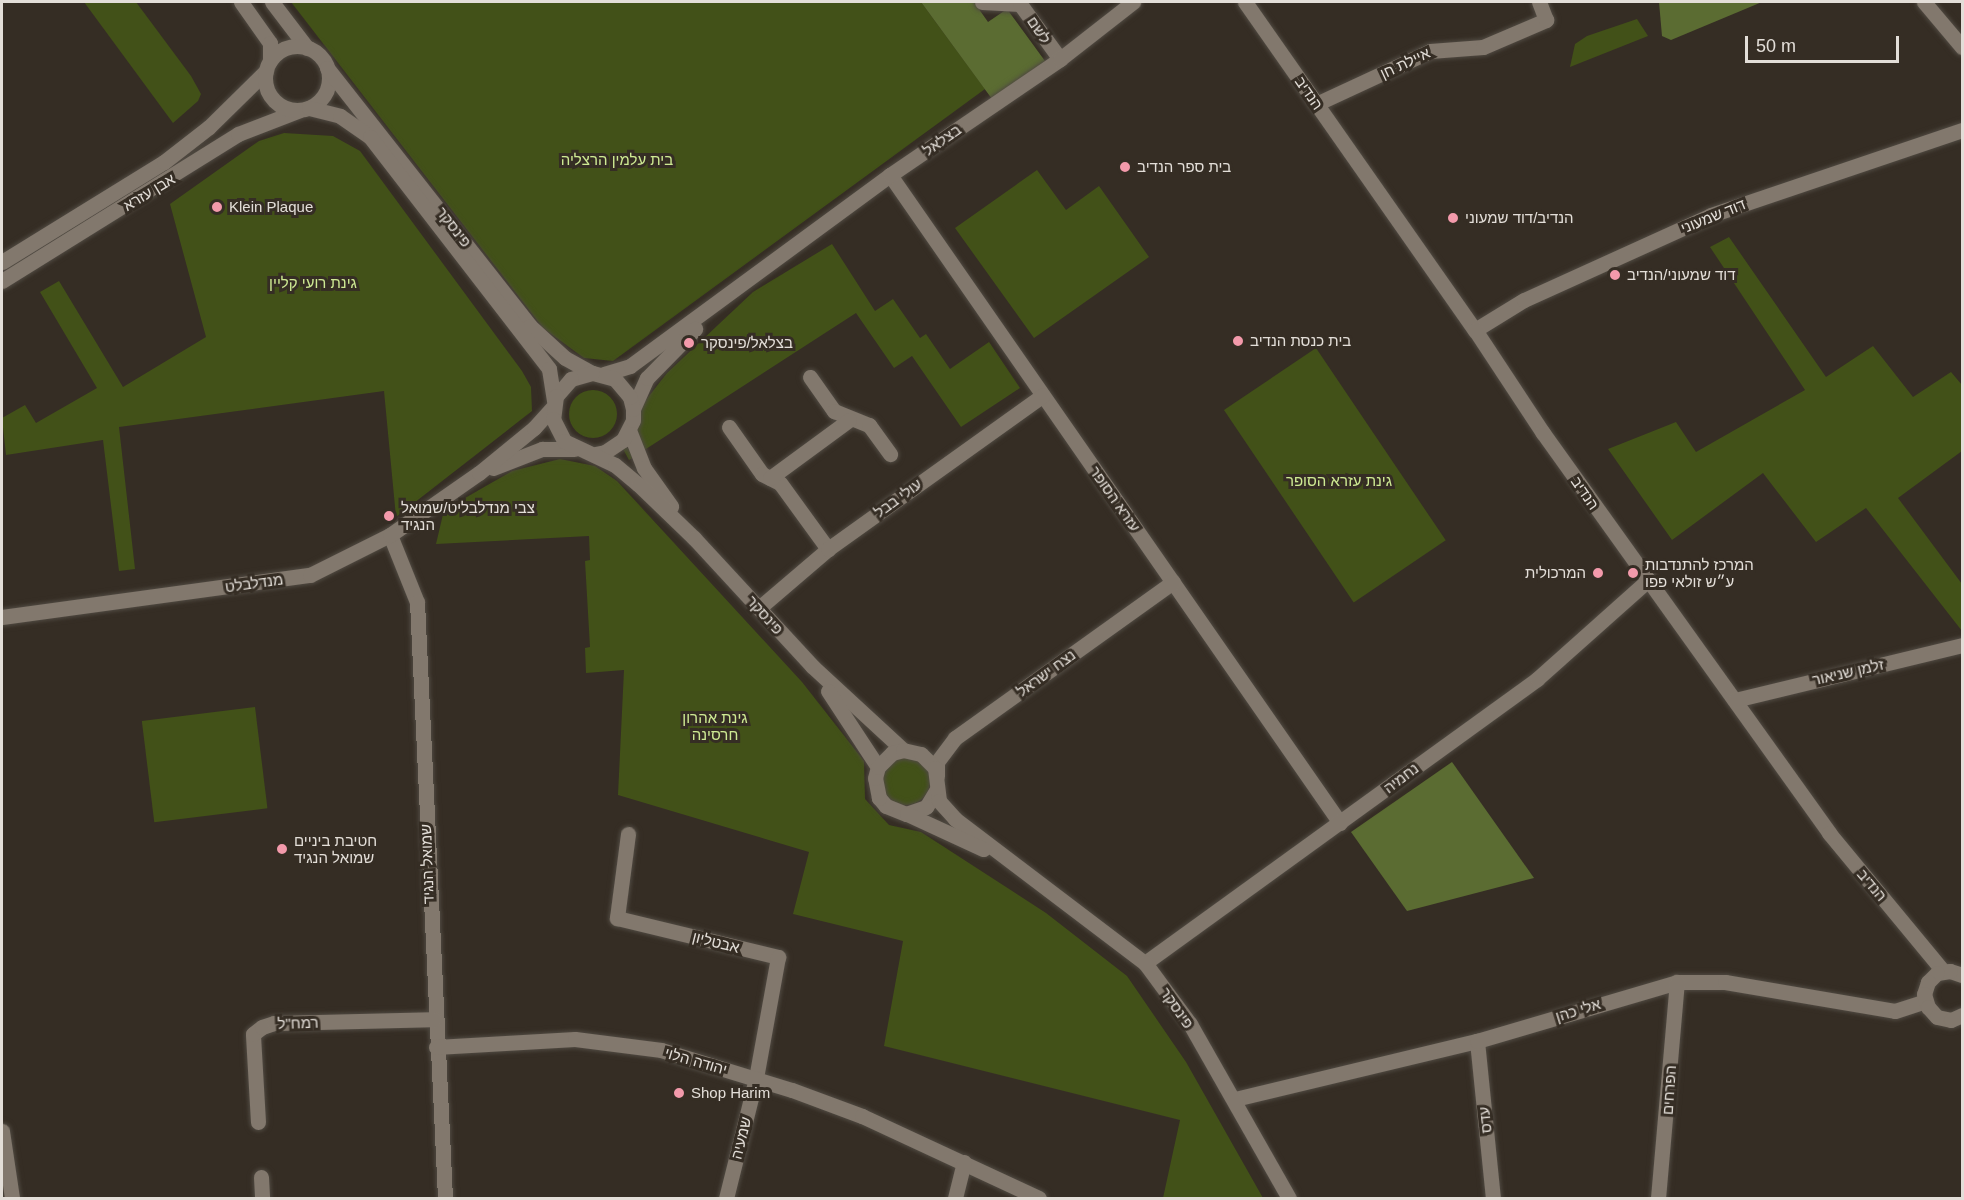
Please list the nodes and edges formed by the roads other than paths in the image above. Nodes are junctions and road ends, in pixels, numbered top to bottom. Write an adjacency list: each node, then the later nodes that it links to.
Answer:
1 (241, 2): 12 (street)
2 (272, 2): 10 (street)
3 (982, 2): 4 (street, לשם)
4 (1012, 2): 11 (street, לשם)
5 (1133, 2): 11 (street, בצלאל)
6 (1245, 2): 14 (street, הנדיב)
7 (1539, 2): 14 (street, איילת חן)
8 (1924, 2): 9 (street)
9 (1962, 47)
10 (307, 48): 12 (street); 13 (street)
11 (1060, 59): 17 (street, בצלאל)
12 (268, 66): 15 (street); 18 (street, אבן עזרא)
13 (327, 68): 15 (street); 22 (street, פינסקר)
14 (1316, 104): 21 (street, הנדיב)
15 (305, 109): 20 (street, אבן עזרא); 25 (street, פינסקר)
16 (1962, 130): 21 (street, דוד שמעוני)
17 (890, 176): 19 (street, בצלאל); 24 (street, עזרא הסופר)
18 (2, 262)
19 (749, 277): 22 (street, בצלאל); 26 (street, בצלאל)
20 (2, 281)
21 (1475, 330): 38 (street, הנדיב)
22 (598, 374): 25 (street); 26 (street)
23 (810, 377): 27 (street)
24 (1043, 395): 37 (street, עולי בבל); 39 (street, עזרא הסופר)
25 (553, 404): 30 (street); 33 (street, מנדלבלט)
26 (633, 409): 29 (street)
27 (849, 420): 32 (street); 34 (street)
28 (729, 427): 34 (street)
29 (629, 430): 31 (street); 36 (street, פינסקר)
30 (574, 449): 31 (street); 33 (street, מנדלבלט)
31 (595, 454): 36 (street, פינסקר)
32 (890, 454)
33 (479, 473): 35 (street, מנדלבלט)
34 (770, 478): 37 (street)
35 (390, 535): 41 (street, מנדלבלט); 57 (street, שמואל הנגיד)
36 (694, 538): 40 (street, פינסקר)
37 (828, 549): 40 (street, עולי בבל)
38 (1648, 580): 44 (street, הנדיב); 49 (street, נחמיה)
39 (1173, 582): 47 (street, נצח ישראל); 49 (street, עזרא הסופר)
40 (759, 608): 43 (street, פינסקר)
41 (2, 617)
42 (1962, 645): 44 (street, זלמן שניאור)
43 (812, 666): 45 (street, פינסקר); 46 (street, פינסקר)
44 (1734, 700): 53 (street, הנדיב)
45 (903, 750): 46 (street); 47 (street)
46 (878, 767): 48 (street)
47 (937, 783): 48 (street); 51 (street, פינסקר)
48 (906, 813): 51 (street, פינסקר)
49 (1340, 823): 52 (street, נחמיה)
50 (628, 834): 61 (street, אבטליון)
51 (1013, 864): 52 (street, פינסקר)
52 (1145, 963): 62 (street, פינסקר)
53 (1943, 971): 54 (street); 56 (street)
54 (1962, 975)
55 (1677, 982): 56 (street, אלי כהן); 59 (street, אלי כהן); 75 (street, הפרחים)
56 (1925, 1001): 58 (street)
57 (434, 1019): 60 (street, שמואל הנגיד); 63 (street, רמח"ל)
58 (1961, 1019)
59 (1477, 1041): 62 (street, אלי כהן); 74 (street, עדס)
60 (436, 1047): 61 (street, יהודה הלוי); 69 (street, שמואל הנגיד)
61 (756, 1078): 65 (street, יהודה הלוי); 70 (street, שמעיה)
62 (1235, 1099): 73 (street, פינסקר)
63 (258, 1122)
64 (2, 1131): 67 (street)
65 (964, 1162): 71 (street); 72 (street, יהודה הלוי)
66 (261, 1177): 68 (street)
67 (12, 1198)
68 (262, 1198)
69 (445, 1198)
70 (726, 1198)
71 (955, 1198)
72 (1039, 1198)
73 (1289, 1198)
74 (1493, 1198)
75 (1658, 1198)

